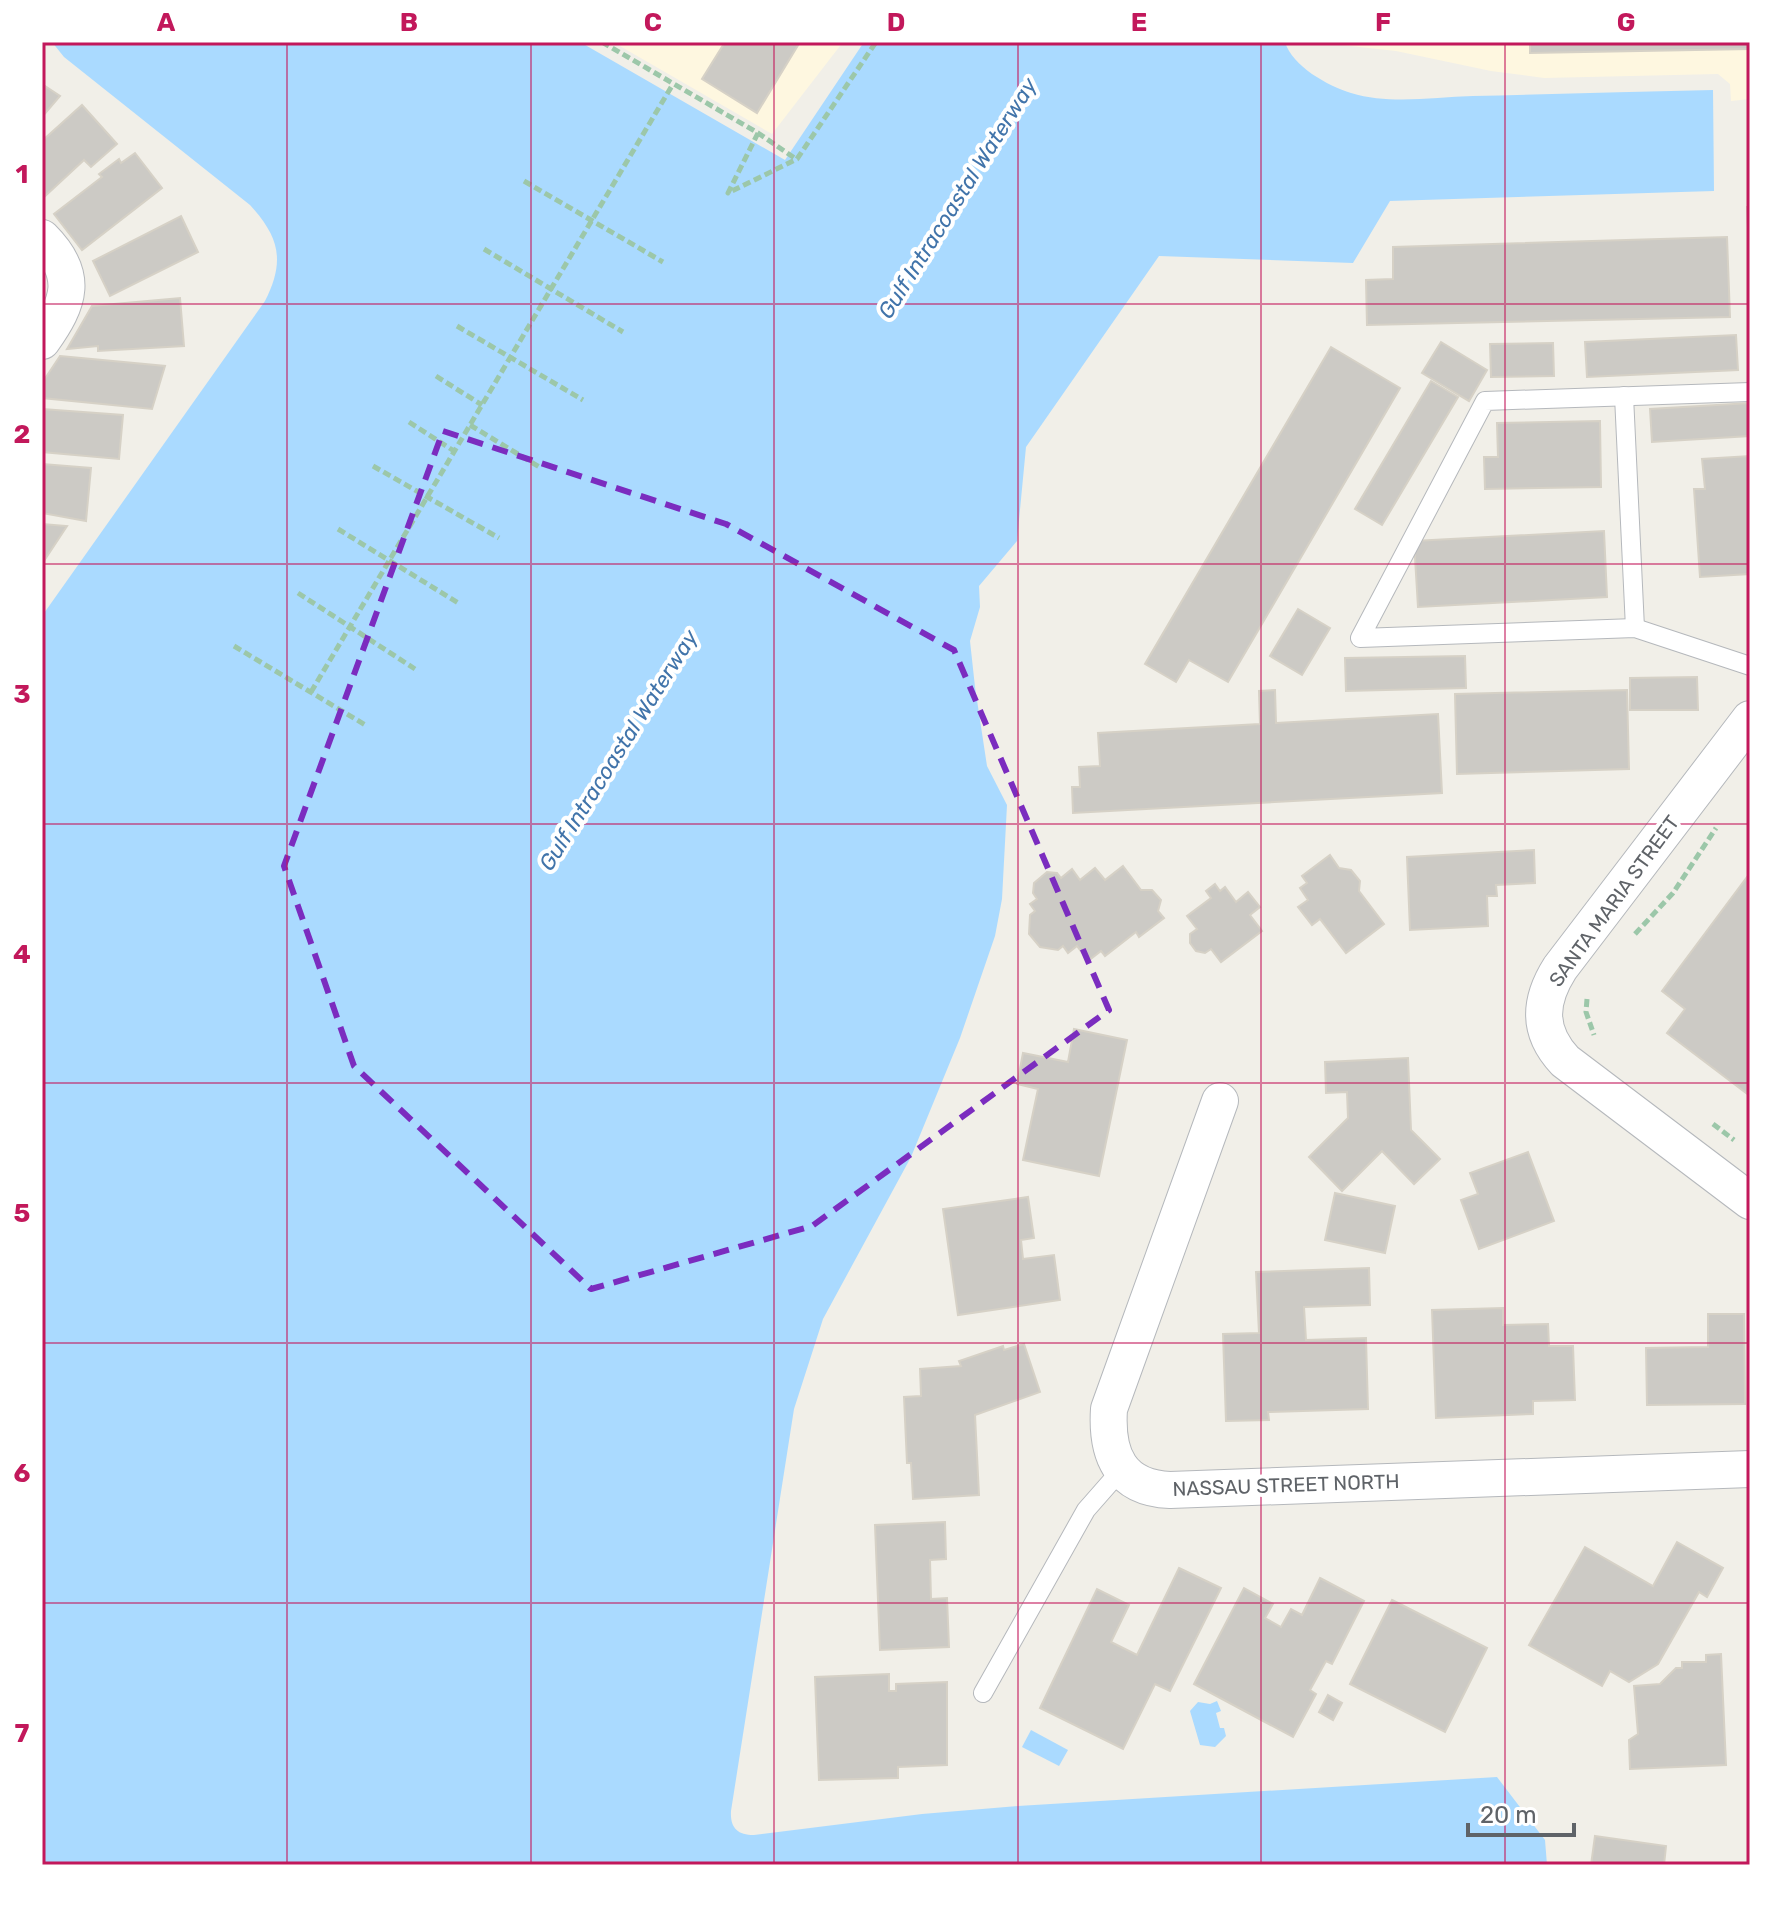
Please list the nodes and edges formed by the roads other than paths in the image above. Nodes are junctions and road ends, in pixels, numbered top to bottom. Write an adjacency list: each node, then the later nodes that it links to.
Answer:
1 (42, 238): 2 (street)
2 (42, 341)
3 (1750, 392): 4 (lane)
4 (1624, 396): 5 (lane); 5 (lane)
5 (1635, 628): 6 (lane)
6 (1750, 666)
7 (1750, 719): 9 (street, SANTA MARIA STREET)
8 (1220, 1101): 10 (street)
9 (1750, 1201)
10 (1122, 1469): 11 (street, NASSAU STREET NORTH); 12 (lane)
11 (1750, 1469)
12 (983, 1693)

